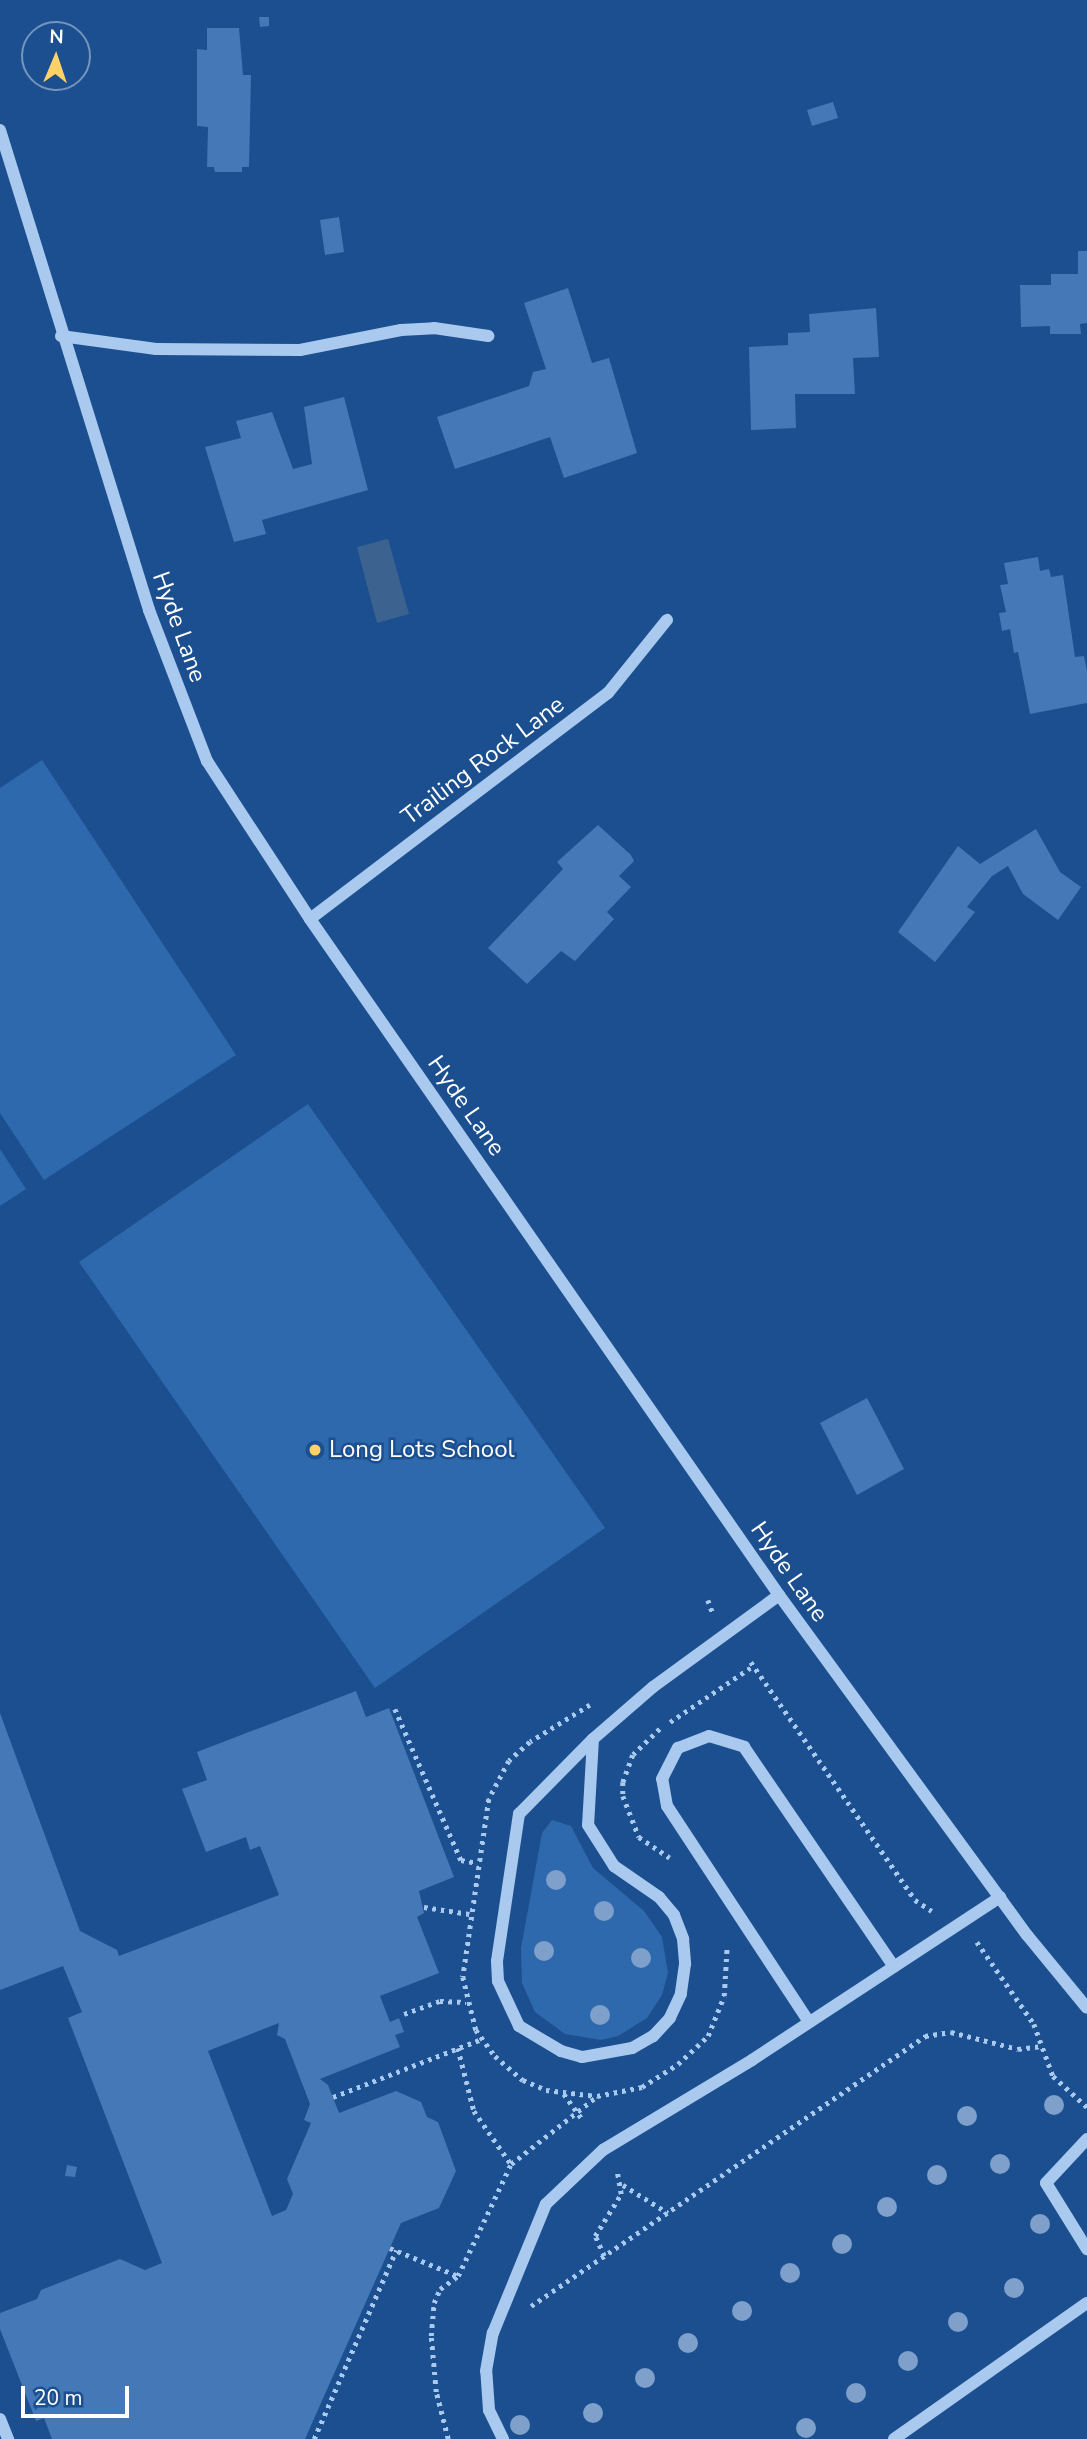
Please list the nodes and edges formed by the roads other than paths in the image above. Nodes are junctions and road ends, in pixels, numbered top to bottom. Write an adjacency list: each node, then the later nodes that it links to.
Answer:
1 (0, 130): 3 (street, Hyde Lane)
2 (488, 336): 3 (street)
3 (61, 337): 5 (street, Hyde Lane)
4 (667, 620): 5 (street, Trailing Rock Lane)
5 (310, 919): 6 (street, Hyde Lane)
6 (779, 1595): 7 (street); 8 (street, Hyde Lane)
7 (593, 1739): 7 (street)
8 (1000, 1897): 9 (street); 10 (street, Hyde Lane)
9 (894, 1967): 11 (street); 11 (street)
10 (1087, 2008)
11 (809, 2022): 17 (street)
12 (1087, 2138): 13 (street)
13 (1087, 2249)
14 (1087, 2303): 18 (street)
15 (0, 2419): 16 (street)
16 (8, 2439)
17 (503, 2439)
18 (894, 2439)

